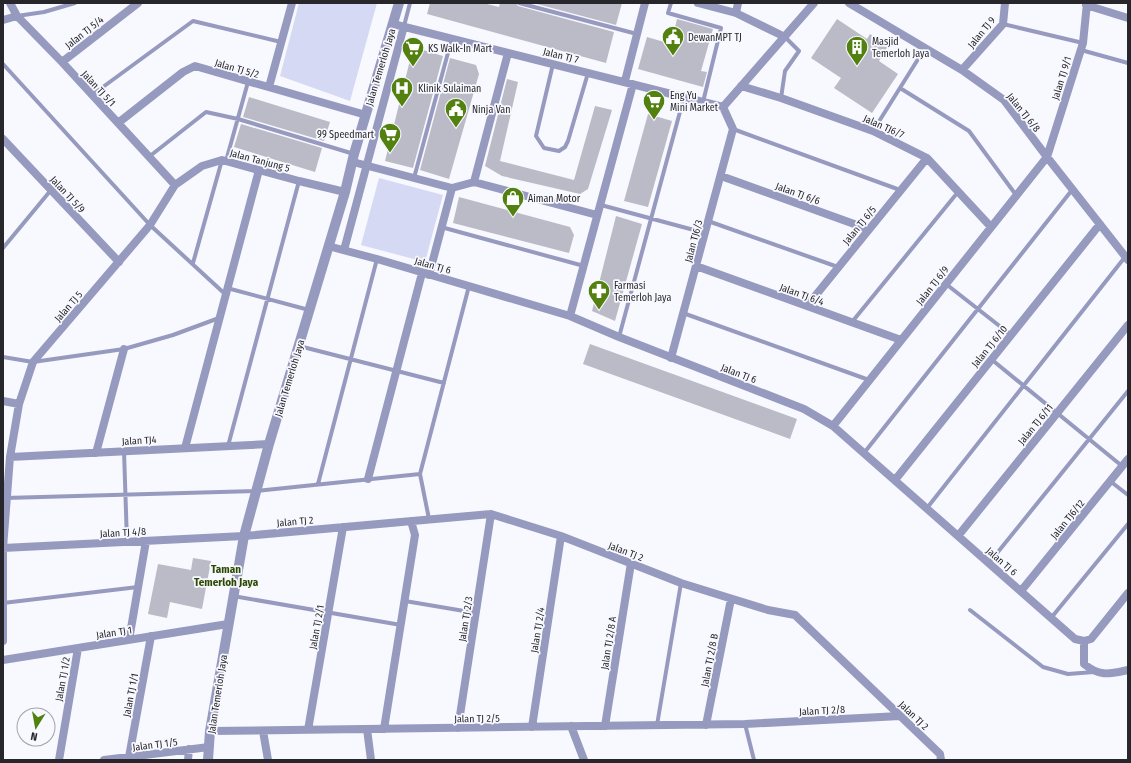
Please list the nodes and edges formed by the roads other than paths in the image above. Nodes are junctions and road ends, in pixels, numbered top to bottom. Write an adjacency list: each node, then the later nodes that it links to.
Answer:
1 (10, 3): 17 (street, Jalan TJ 5/1)
2 (75, 3): 17 (lane)
3 (138, 3): 30 (street, Jalan TJ 5/4)
4 (292, 3): 26 (street)
5 (399, 3): 20 (street, Jalan Temerloh Jaya)
6 (410, 3): 22 (lane)
7 (519, 3): 23 (lane)
8 (645, 3): 23 (street)
9 (671, 3): 44 (lane)
10 (698, 3): 16 (street)
11 (738, 3): 16 (street)
12 (814, 3): 24 (street)
13 (849, 3): 28 (street, Jalan TJ 6/8)
14 (1005, 3): 21 (street, Jalan TJ 9)
15 (1087, 4): 18 (street); 27 (street, Jalan TJ 9/1)
16 (736, 13): 24 (street)
17 (17, 16): 19 (street); 30 (street, Jalan TJ 5/1)
18 (1128, 18)
19 (3, 20)
20 (393, 24): 22 (street, Jalan TJ 7); 46 (street, Jalan Temerloh Jaya)
21 (1003, 24): 27 (lane); 34 (street, Jalan TJ 9)
22 (404, 26): 25 (street, Jalan TJ 7); 57 (street)
23 (637, 34): 37 (street)
24 (785, 37): 38 (street); 43 (lane)
25 (452, 38): 29 (street, Jalan TJ 7); 60 (lane)
26 (281, 42): 39 (street); 41 (lane)
27 (1082, 46): 31 (lane); 53 (street, Jalan TJ 9/1)
28 (925, 48): 34 (street, Jalan TJ 6/8); 40 (lane)
29 (508, 52): 33 (street, Jalan TJ 7); 62 (street)
30 (62, 62): 41 (street, Jalan TJ 5/1)
31 (1128, 63)
32 (3, 64): 76 (lane)
33 (553, 64): 35 (street, Jalan TJ 7); 35 (lane)
34 (962, 70): 53 (street, Jalan TJ 6/8)
35 (588, 73): 37 (street, Jalan TJ 7)
36 (248, 82): 39 (street, Jalan TJ 5/2); 47 (lane); 48 (street, Jalan TJ 5/2)
37 (629, 83): 42 (street, Jalan TJ 7); 71 (street)
38 (741, 86): 43 (street, Jalan TJ6/7); 45 (street)
39 (269, 87): 46 (street, Jalan TJ 5/2)
40 (900, 88): 50 (lane); 70 (lane)
41 (92, 95): 48 (street, Jalan TJ 5/1)
42 (684, 97): 44 (street, Jalan TJ 7); 73 (lane)
43 (781, 98): 50 (street, Jalan TJ6/7)
44 (702, 102): 45 (street, Jalan TJ 7)
45 (723, 107): 49 (street)
46 (366, 116): 54 (street, Jalan Temerloh Jaya)
47 (238, 119): 52 (lane); 54 (lane); 56 (lane)
48 (118, 123): 52 (street, Jalan TJ 5/1)
49 (734, 129): 59 (street, Jalan TJ6/3); 66 (lane)
50 (873, 131): 55 (street, Jalan TJ6/7)
51 (3, 139): 65 (street, Jalan TJ 5/9)
52 (150, 156): 63 (street, Jalan TJ 5/1)
53 (1047, 157): 67 (street, Jalan TJ 6/8); 70 (street, Jalan TJ 6/9)
54 (354, 158): 57 (street); 69 (street, Jalan Temerloh Jaya)
55 (926, 158): 66 (street, Jalan TJ 6/5); 68 (street, Jalan TJ6/7)
56 (224, 161): 58 (street, Jalan Tanjung 5); 63 (street, Jalan Tanjung 5); 87 (lane)
57 (367, 165): 60 (street); 83 (street)
58 (258, 170): 61 (street, Jalan Tanjung 5); 94 (street)
59 (721, 176): 74 (street, Jalan TJ6/3); 79 (street, Jalan TJ 6/6)
60 (414, 178): 64 (street)
61 (299, 182): 69 (street, Jalan Tanjung 5); 95 (lane)
62 (474, 182): 64 (street); 72 (street)
63 (176, 185): 76 (street, Jalan TJ 5)
64 (452, 188): 77 (street)
65 (51, 190): 82 (lane); 86 (street, Jalan TJ 5/9)
66 (900, 190): 79 (street, Jalan TJ 6/5)
67 (1073, 190): 75 (street, Jalan TJ 6/8); 97 (lane)
68 (958, 191): 78 (street, Jalan TJ6/7); 102 (lane)
69 (345, 192): 81 (street, Jalan Temerloh Jaya)
70 (1016, 195): 78 (street, Jalan TJ 6/9)
71 (600, 205): 72 (street); 73 (lane)
72 (597, 215): 88 (street)
73 (651, 219): 80 (lane); 105 (lane)
74 (708, 221): 80 (street, Jalan TJ6/3); 90 (lane)
75 (1100, 224): 84 (street, Jalan TJ 6/8); 104 (street, Jalan TJ 6/10)
76 (150, 225): 86 (street, Jalan TJ 5); 87 (lane)
77 (441, 227): 88 (lane); 91 (street)
78 (991, 228): 92 (street, Jalan TJ 6/9)
79 (868, 229): 90 (street, Jalan TJ 6/5)
80 (705, 233): 89 (street, Jalan TJ6/3)
81 (328, 246): 83 (street, Jalan TJ 6); 98 (street, Jalan Temerloh Jaya)
82 (3, 248)
83 (344, 250): 85 (street, Jalan TJ 6)
84 (1127, 255): 117 (lane)
85 (377, 259): 91 (street, Jalan TJ 6); 110 (lane)
86 (118, 262): 113 (street, Jalan TJ 5)
87 (192, 263): 94 (lane)
88 (584, 266): 100 (street)
89 (696, 266): 96 (street, Jalan TJ 6/4); 99 (street, Jalan TJ6/3)
90 (838, 267): 96 (street, Jalan TJ 6/5)
91 (425, 274): 93 (street, Jalan TJ 6); 114 (street)
92 (946, 284): 97 (lane); 106 (street, Jalan TJ 6/9)
93 (469, 286): 100 (street, Jalan TJ 6); 116 (lane)
94 (226, 291): 95 (lane); 101 (street)
95 (267, 299): 98 (lane); 125 (lane)
96 (807, 306): 102 (street, Jalan TJ 6/4)
97 (978, 309): 104 (lane); 129 (lane)
98 (309, 310): 107 (street, Jalan Temerloh Jaya)
99 (683, 313): 111 (street, Jalan TJ6/3); 115 (lane)
100 (570, 316): 105 (street, Jalan TJ 6)
101 (219, 318): 108 (lane); 126 (street)
102 (852, 322): 106 (street, Jalan TJ 6/4)
103 (1128, 325): 121 (street, Jalan TJ 6/11)
104 (1011, 334): 112 (street, Jalan TJ 6/10)
105 (619, 337): 111 (street, Jalan TJ 6)
106 (901, 340): 115 (street, Jalan TJ 6/9)
107 (298, 346): 110 (lane); 124 (street, Jalan Temerloh Jaya)
108 (124, 349): 113 (lane); 128 (street)
109 (3, 357): 113 (lane)
110 (351, 358): 114 (lane); 137 (lane)
111 (671, 358): 122 (street, Jalan TJ 6)
112 (991, 360): 117 (lane); 135 (street, Jalan TJ 6/10)
113 (33, 362): 120 (street, Jalan TJ 5)
114 (396, 370): 116 (lane); 134 (street)
115 (869, 380): 122 (street, Jalan TJ 6/9)
116 (444, 383): 133 (lane)
117 (1024, 386): 121 (lane); 142 (lane)
118 (1128, 392): 123 (lane)
119 (3, 401): 120 (street)
120 (19, 404): 130 (street, Jalan TJ 5)
121 (1057, 414): 123 (lane); 150 (street, Jalan TJ 6/11)
122 (833, 426): 129 (street, Jalan TJ 6)
123 (1089, 438): 132 (lane); 154 (lane)
124 (269, 444): 125 (street, Jalan TJ4); 138 (street, Jalan Temerloh Jaya)
125 (228, 446): 126 (street, Jalan TJ4)
126 (185, 448): 127 (street, Jalan TJ4)
127 (124, 451): 128 (street, Jalan TJ4); 139 (lane)
128 (96, 453): 130 (street, Jalan TJ4)
129 (864, 453): 135 (street, Jalan TJ 6)
130 (10, 457): 141 (street, Jalan TJ 5)
131 (1128, 459): 132 (street, Jalan TJ6/12)
132 (1122, 466): 136 (street, Jalan TJ6/12)
133 (420, 474): 134 (lane); 144 (lane)
134 (368, 479): 137 (lane)
135 (895, 480): 142 (street, Jalan TJ 6)
136 (1110, 481): 140 (lane); 159 (street, Jalan TJ6/12)
137 (318, 484): 138 (lane)
138 (256, 491): 139 (lane); 148 (street, Jalan Temerloh Jaya)
139 (125, 494): 141 (lane); 152 (lane)
140 (1128, 495)
141 (5, 498): 153 (street, Jalan TJ 5)
142 (927, 508): 150 (street, Jalan TJ 6)
143 (491, 514): 144 (street, Jalan TJ 2); 149 (street, Jalan TJ 2); 167 (street, Jalan TJ 2/3)
144 (429, 519): 145 (street, Jalan TJ 2)
145 (411, 521): 147 (street, Jalan TJ 2); 163 (street)
146 (1128, 524): 168 (lane)
147 (343, 527): 148 (street, Jalan TJ 2); 166 (street, Jalan TJ 2/1)
148 (244, 536): 151 (street, Jalan TJ 4/8); 161 (street, Jalan Temerloh Jaya)
149 (561, 536): 155 (street, Jalan TJ 2); 186 (street, Jalan TJ 2/4)
150 (958, 536): 154 (street, Jalan TJ 6)
151 (146, 541): 152 (street, Jalan TJ 4/8); 158 (street)
152 (127, 542): 153 (street, Jalan TJ 4/8)
153 (4, 548): 156 (street, Jalan TJ 5)
154 (989, 563): 159 (street, Jalan TJ 6)
155 (631, 564): 157 (street, Jalan TJ 2); 185 (street, Jalan TJ 2/8 A)
156 (3, 579): 164 (street, Jalan TJ 5)
157 (680, 583): 162 (street, Jalan TJ 2); 182 (lane)
158 (138, 587): 164 (lane); 173 (street)
159 (1021, 591): 168 (street, Jalan TJ 6)
160 (1128, 593): 175 (street)
161 (233, 596): 166 (lane); 170 (street, Jalan Temerloh Jaya)
162 (731, 599): 180 (street, Jalan TJ 2); 183 (street, Jalan TJ 2/8 B)
163 (405, 602): 167 (lane); 171 (street)
164 (3, 603): 169 (street, Jalan TJ 5)
165 (970, 610): 179 (lane)
166 (328, 612): 171 (lane); 190 (street, Jalan TJ 2/1)
167 (476, 612): 187 (street, Jalan TJ 2/3)
168 (1051, 618): 175 (street, Jalan TJ 6)
169 (3, 623): 174 (street, Jalan TJ 5)
170 (228, 624): 172 (street, Jalan TJ 1); 191 (street, Jalan Temerloh Jaya)
171 (401, 625): 189 (street)
172 (151, 636): 173 (street, Jalan TJ 1); 195 (street, Jalan TJ 1/1)
173 (129, 640): 176 (street, Jalan TJ 1)
174 (3, 641)
175 (1084, 641): 179 (street)
176 (78, 648): 177 (street, Jalan TJ 1); 197 (street, Jalan TJ 1/2)
177 (3, 660)
178 (1128, 670): 179 (street)
179 (1094, 672)
180 (900, 716): 181 (street, Jalan TJ 2/8); 205 (street, Jalan TJ 2)
181 (744, 724): 183 (street, Jalan TJ 2/5); 204 (lane)
182 (657, 725): 183 (street, Jalan TJ 2/5); 185 (street, Jalan TJ 2/5)
183 (706, 725)
184 (571, 726): 185 (street, Jalan TJ 2/5); 186 (street, Jalan TJ 2/5); 203 (street)
185 (605, 726)
186 (532, 727): 187 (street, Jalan TJ 2/5)
187 (458, 728): 189 (street, Jalan TJ 2/5)
188 (366, 729): 189 (street, Jalan TJ 2/5); 190 (street, Jalan TJ 2/5); 202 (street)
189 (384, 729)
190 (308, 730): 192 (street, Jalan TJ 2/5)
191 (210, 731): 192 (street, Jalan TJ 2/5); 193 (street, Jalan Temerloh Jaya)
192 (263, 731): 201 (street)
193 (209, 747): 194 (street, Jalan TJ 1/5); 200 (street, Jalan Temerloh Jaya)
194 (189, 749): 196 (street, Jalan TJ 1/5); 199 (street)
195 (129, 757): 196 (street, Jalan TJ 1/5); 198 (street, Jalan TJ 1/5)
196 (139, 758)
197 (59, 760)
198 (104, 760)
199 (188, 760)
200 (208, 760)
201 (268, 760)
202 (370, 760)
203 (584, 760)
204 (754, 760)
205 (941, 760)

